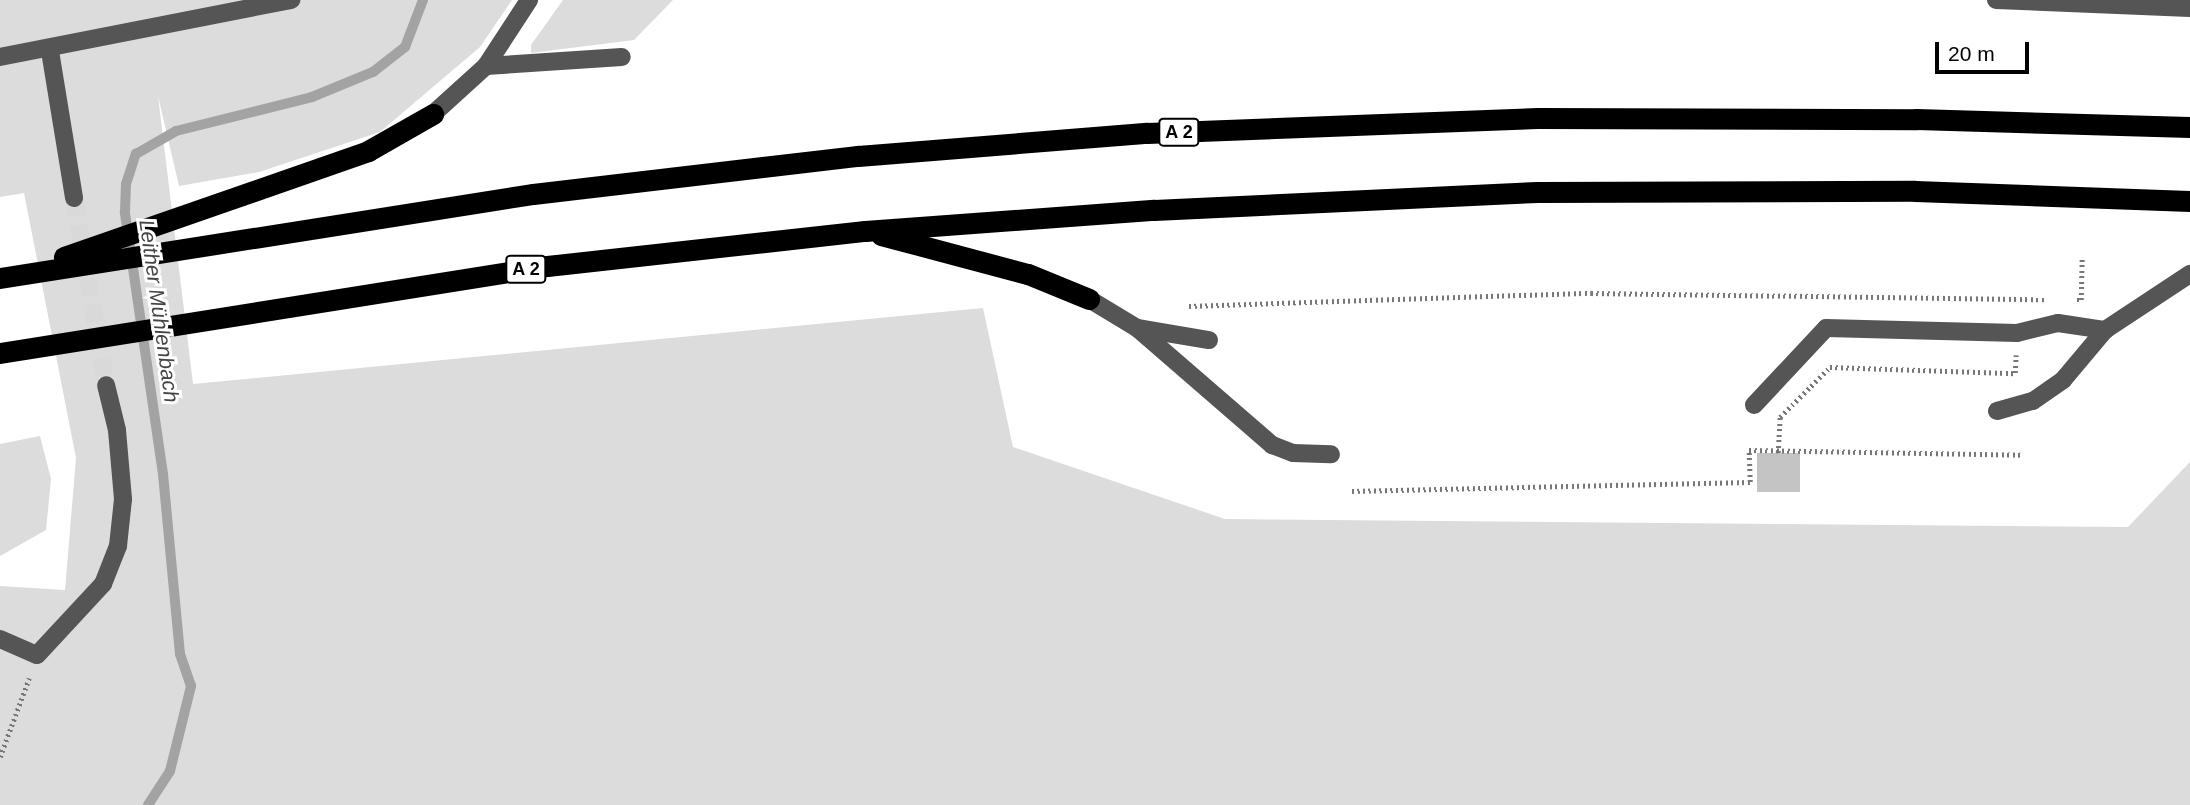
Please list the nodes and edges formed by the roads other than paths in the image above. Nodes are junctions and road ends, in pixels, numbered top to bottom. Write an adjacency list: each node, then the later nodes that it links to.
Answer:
1 (291, 0): 6 (street)
2 (529, 0): 9 (street)
3 (1996, 0): 4 (street)
4 (2169, 4): 5 (street)
5 (2190, 8)
6 (50, 51): 7 (street); 12 (street)
7 (0, 57)
8 (622, 57): 9 (street)
9 (486, 66): 10 (street)
10 (433, 114): 16 (highway)
11 (2190, 127): 16 (highway, A 2)
12 (74, 198)
13 (2190, 201): 14 (highway, A 2)
14 (865, 231): 17 (highway); 21 (highway, A 2)
15 (2190, 274): 19 (street)
16 (2, 278)
17 (1089, 299): 18 (street)
18 (1137, 328): 20 (street); 25 (street)
19 (2105, 330): 23 (street); 24 (street)
20 (1209, 340)
21 (8, 351)
22 (106, 385): 26 (street)
23 (1754, 405)
24 (1997, 411)
25 (1331, 454)
26 (0, 639)

